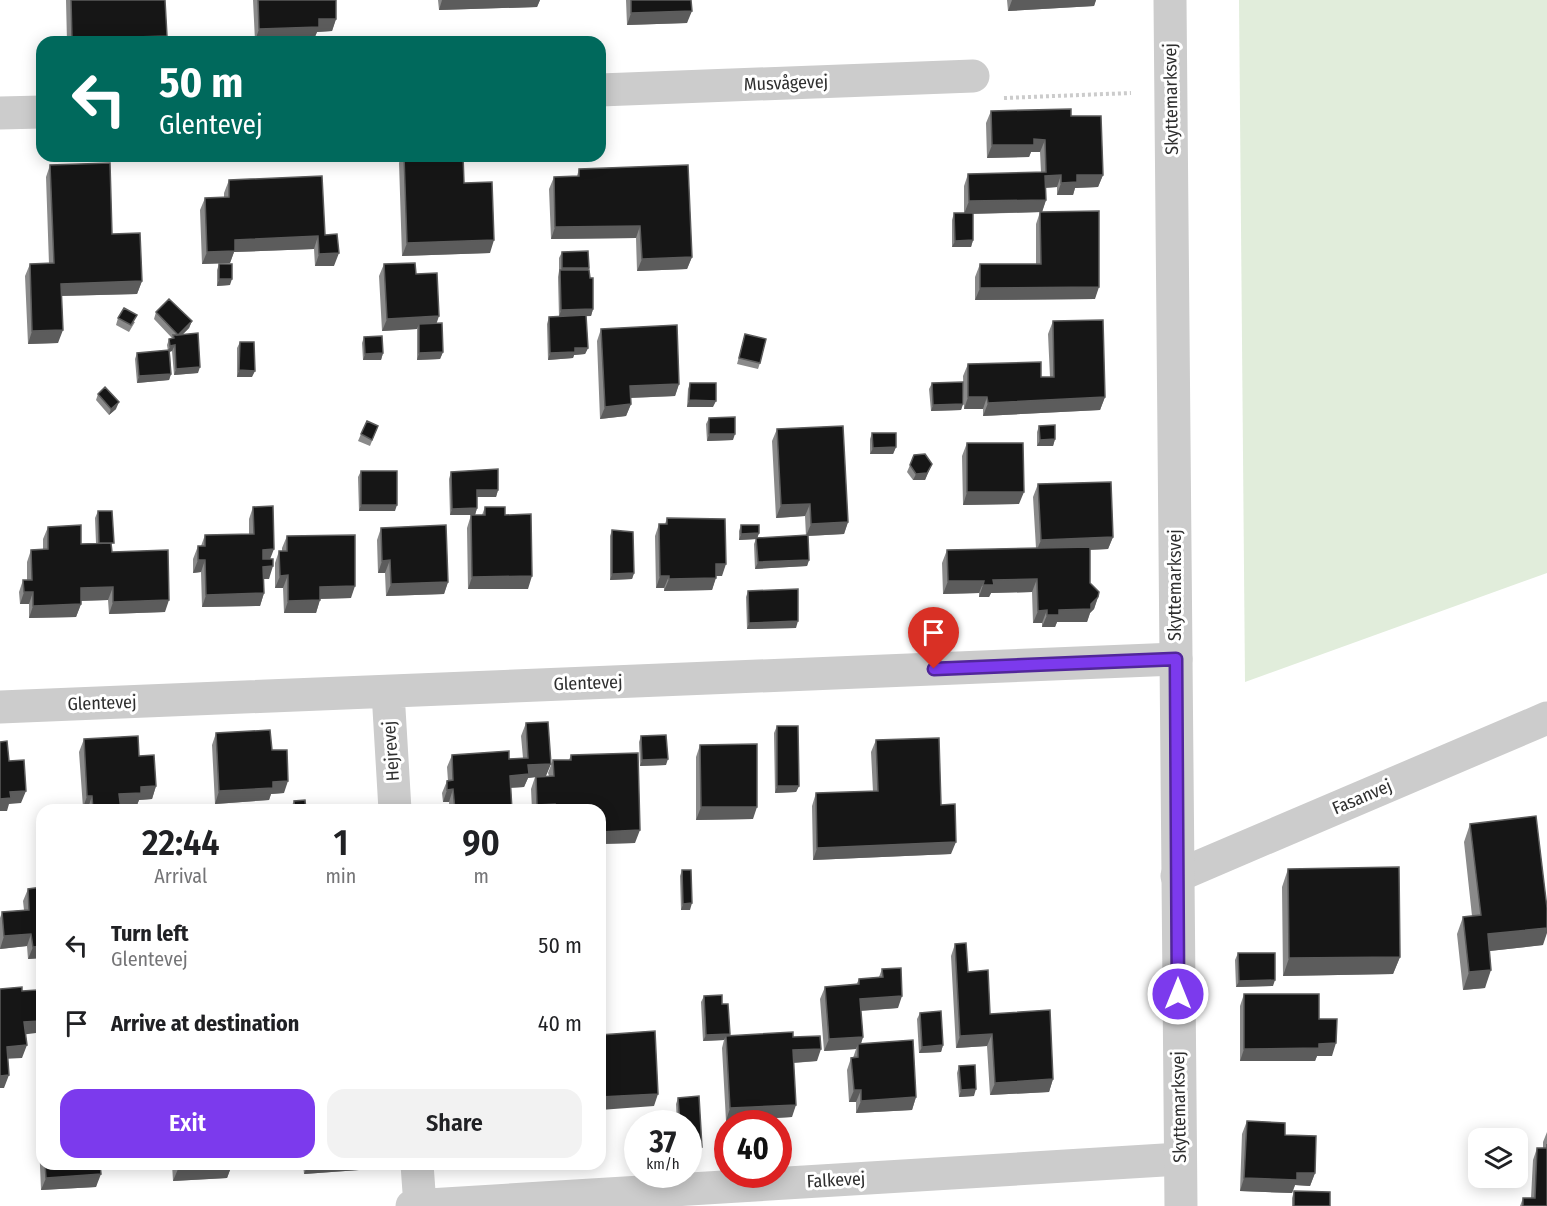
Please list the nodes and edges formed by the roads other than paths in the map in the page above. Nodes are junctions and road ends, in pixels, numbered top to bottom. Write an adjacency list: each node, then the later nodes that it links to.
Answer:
1 (1170, 0): 6 (street, Skyttemarksvej)
2 (973, 76): 3 (street, Musvågevej)
3 (606, 90)
4 (36, 112): 5 (street)
5 (0, 113)
6 (1176, 659): 7 (street, Glentevej); 11 (street, Skyttemarksvej)
7 (388, 692): 8 (street, Glentevej); 10 (street, Hejrevej)
8 (0, 707)
9 (1547, 717): 11 (street, Fasanvej)
10 (395, 804)
11 (1177, 876): 12 (street, Skyttemarksvej)
12 (1180, 1159): 15 (street, Falkevej); 16 (street, Skyttemarksvej)
13 (417, 1170): 15 (street)
14 (412, 1206): 15 (street, Falkevej)
15 (420, 1206)
16 (1180, 1206)

